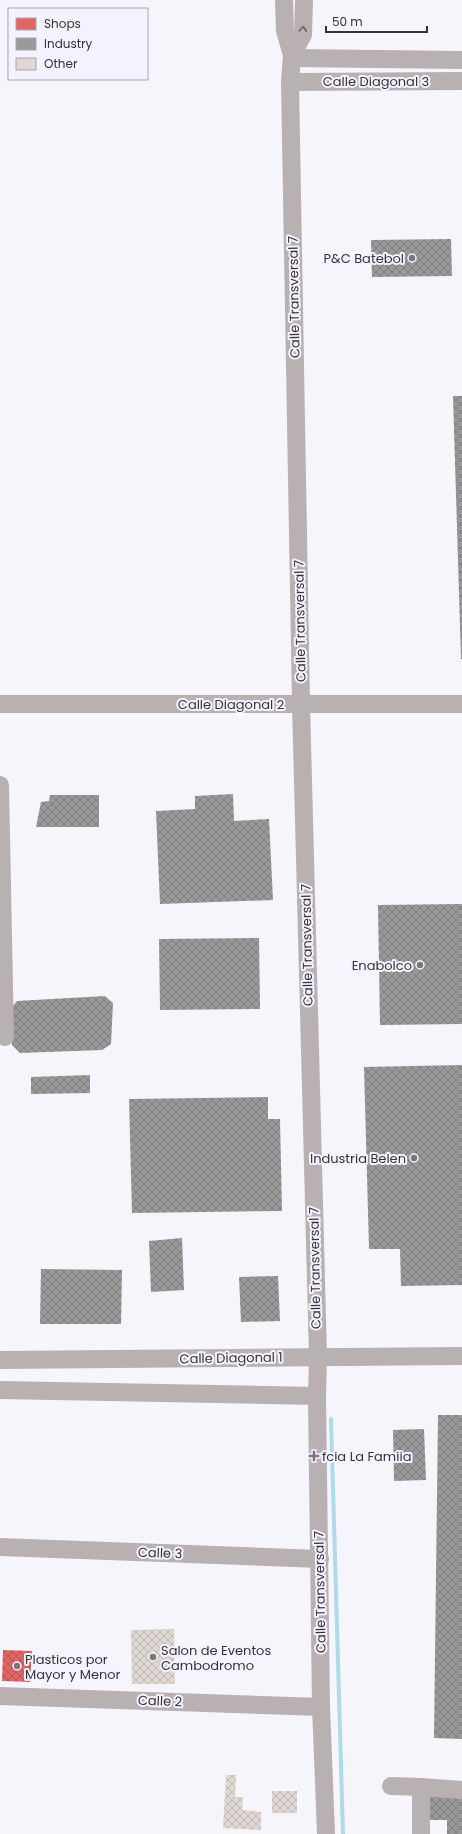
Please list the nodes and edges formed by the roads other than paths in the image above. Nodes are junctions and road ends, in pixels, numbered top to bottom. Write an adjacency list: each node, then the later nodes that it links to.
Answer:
1 (284, 0): 3 (street, Calle Transversal 7)
2 (304, 0): 3 (street, Calle Transversal 7, one-way to 2)
3 (292, 57): 4 (street); 6 (street, Calle Transversal 7)
4 (462, 60)
5 (462, 81): 6 (street, Calle Diagonal 3)
6 (290, 82): 8 (street, Calle Transversal 7)
7 (0, 704): 8 (street, Calle Diagonal 2)
8 (301, 704): 9 (street, Calle Diagonal 2); 13 (street, Calle Transversal 7)
9 (462, 704)
10 (0, 785): 11 (street)
11 (5, 1036)
12 (462, 1356): 13 (street, Calle Diagonal 1)
13 (318, 1357): 14 (street, Calle Diagonal 1); 17 (street, Calle Transversal 7)
14 (0, 1360)
15 (0, 1387): 16 (street)
16 (0, 1390): 17 (street)
17 (317, 1396): 19 (street, Calle Transversal 7)
18 (0, 1547): 19 (street, Calle 3)
19 (320, 1559): 21 (street, Calle Transversal 7)
20 (0, 1696): 21 (street, Calle 2)
21 (321, 1707): 25 (street, Calle Transversal 7)
22 (391, 1786): 23 (street)
23 (421, 1787): 24 (street); 26 (street)
24 (462, 1790)
25 (326, 1834)
26 (421, 1834)

